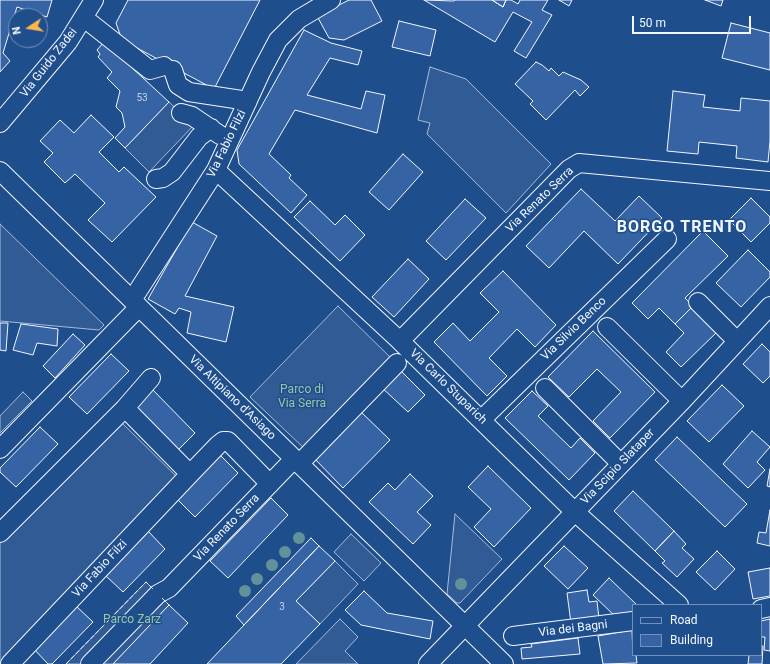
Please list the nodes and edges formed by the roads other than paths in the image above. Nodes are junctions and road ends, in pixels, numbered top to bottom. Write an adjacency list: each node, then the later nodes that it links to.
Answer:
1 (94, 0): 3 (street, Via Guido Zadei)
2 (331, 0): 5 (street, Via Fabio Filzi)
3 (81, 22): 4 (street); 5 (street); 7 (street, Via Guido Zadei)
4 (101, 47)
5 (248, 101): 9 (street, Via Fabio Filzi)
6 (180, 113): 8 (street)
7 (0, 123)
8 (211, 128): 9 (street); 12 (street)
9 (230, 141): 10 (street, Via Fabio Filzi)
10 (216, 170): 16 (street, Via Fabio Filzi); 19 (street, Via Carlo Stuparich)
11 (0, 171): 16 (street, Via Altipiano d'Asiago)
12 (156, 180)
13 (770, 181): 19 (street, Via Renato Serra)
14 (666, 238): 26 (street, Via Silvio Benco)
15 (698, 302): 20 (street)
16 (136, 304): 27 (street, Via Fabio Filzi); 28 (street, Via Altipiano d'Asiago)
17 (770, 306): 20 (street, Via Scipio Slataper)
18 (608, 327): 24 (street)
19 (400, 341): 26 (street, Via Carlo Stuparich)
20 (737, 341): 24 (street, Via Scipio Slataper)
21 (397, 363): 28 (street, Via Renato Serra)
22 (152, 378): 25 (street)
23 (545, 388): 29 (street)
24 (682, 401): 29 (street, Via Scipio Slataper)
25 (125, 408): 30 (street); 33 (street)
26 (481, 420): 32 (street, Via Carlo Stuparich)
27 (0, 449)
28 (297, 462): 31 (street, Via Renato Serra); 36 (street, Via Altipiano d'Asiago)
29 (621, 464): 32 (street, Via Scipio Slataper)
30 (190, 474): 31 (street, Via Fabio Filzi); 38 (street, Via Fabio Filzi)
31 (270, 484): 39 (street, Via Renato Serra)
32 (575, 512): 34 (street, Via Carlo Stuparich); 36 (street, Via Scipio Slataper)
33 (0, 533)
34 (678, 604)
35 (632, 621): 37 (street, Via dei Bagni)
36 (464, 625): 40 (street, Via Scipio Slataper); 41 (street, Via Altipiano d'Asiago)
37 (513, 636)
38 (10, 664)
39 (90, 664)
40 (428, 664)
41 (504, 664)

